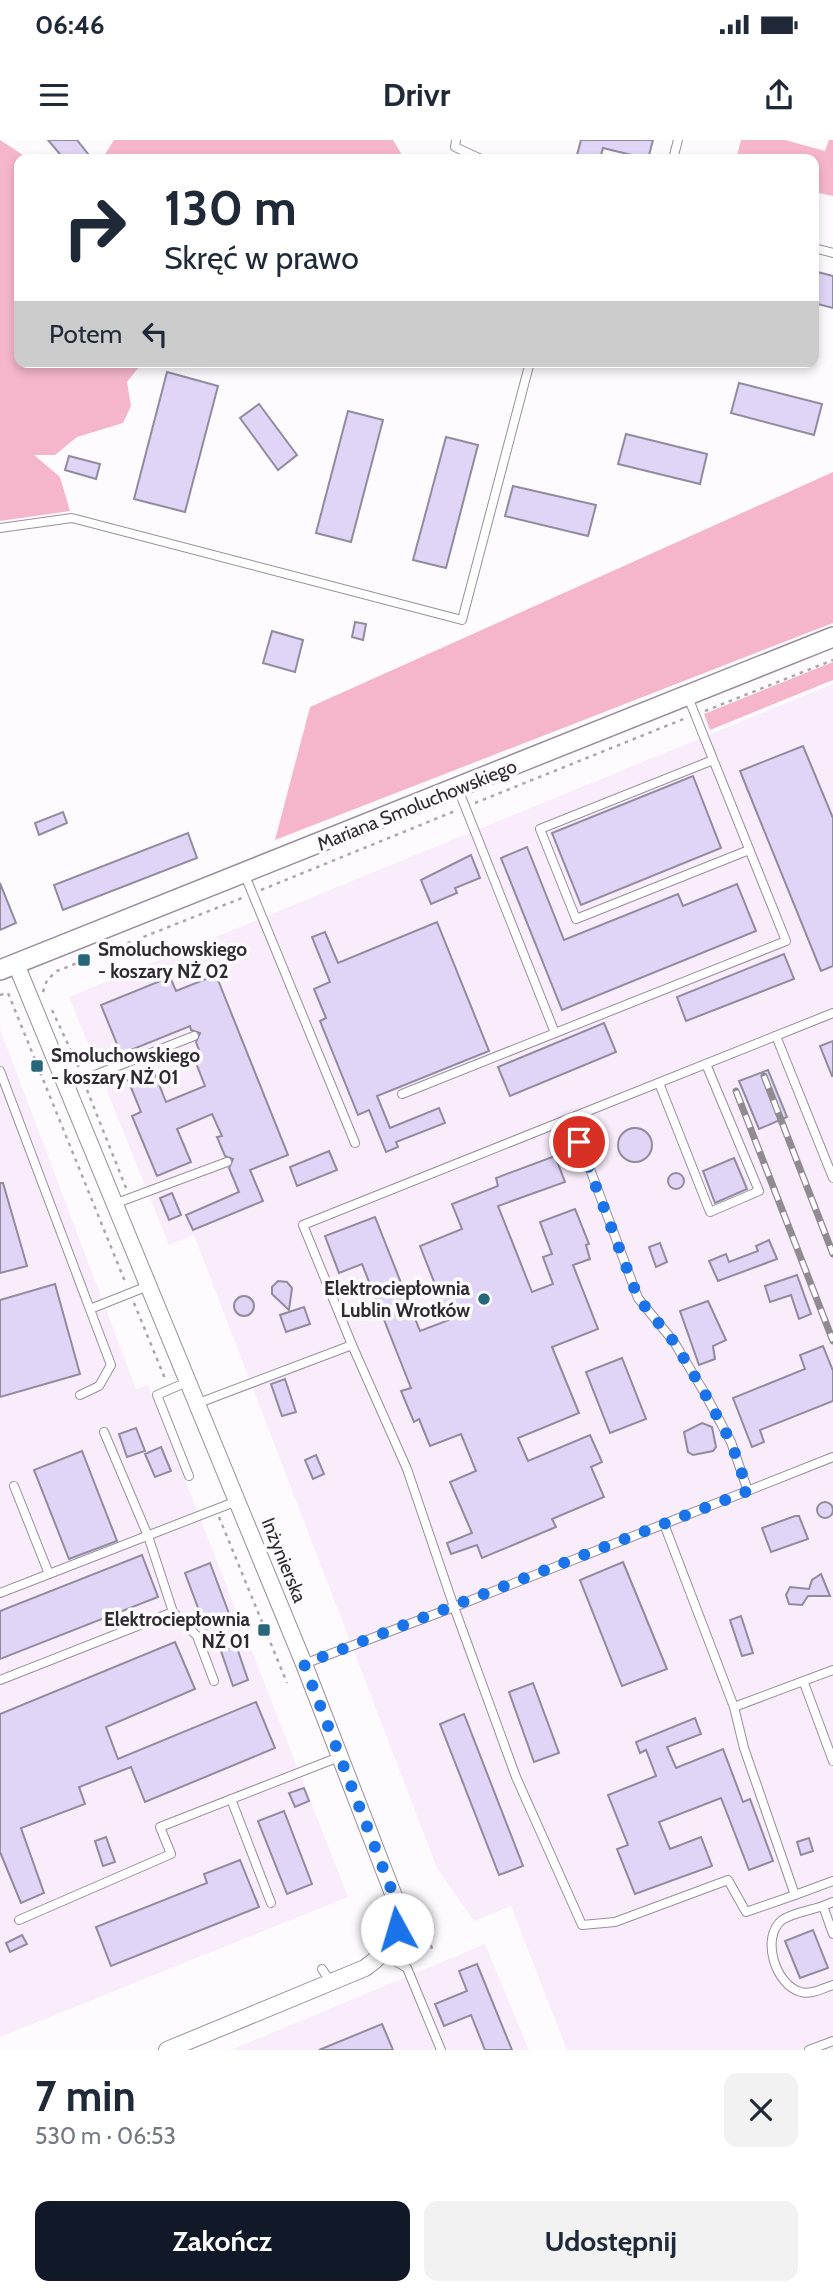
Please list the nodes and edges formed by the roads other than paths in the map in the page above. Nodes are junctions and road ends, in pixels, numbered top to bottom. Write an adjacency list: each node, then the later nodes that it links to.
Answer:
1 (456, 140): 2 (lane)
2 (470, 154)
3 (528, 368): 4 (lane)
4 (0, 528)
5 (833, 637): 6 (street, Mariana Smoluchowskiego)
6 (692, 706): 7 (lane); 8 (street, Mariana Smoluchowskiego)
7 (713, 760): 9 (lane); 9 (lane)
8 (462, 798): 10 (street, Mariana Smoluchowskiego); 13 (lane)
9 (749, 850): 13 (lane)
10 (244, 873): 11 (street, Mariana Smoluchowskiego); 22 (lane)
11 (8, 967): 19 (street, Inżynierska)
12 (833, 1013): 15 (lane)
13 (555, 1033): 20 (lane)
14 (194, 1036): 19 (lane)
15 (776, 1036): 16 (lane); 24 (lane)
16 (706, 1064): 18 (lane); 18 (lane)
17 (0, 1071): 27 (lane)
18 (659, 1083): 21 (lane)
19 (67, 1086): 25 (street, Inżynierska)
20 (402, 1094)
21 (571, 1118): 28 (lane); 36 (lane)
22 (355, 1143)
23 (227, 1162): 25 (lane)
24 (833, 1178)
25 (122, 1201): 26 (street, Inżynierska)
26 (148, 1286): 27 (lane); 29 (street, Inżynierska)
27 (90, 1309): 30 (lane)
28 (352, 1345): 31 (lane); 42 (lane)
29 (187, 1382): 31 (street, Inżynierska); 34 (lane)
30 (80, 1395)
31 (196, 1404): 37 (street, Inżynierska)
32 (104, 1432): 39 (lane)
33 (833, 1457): 36 (lane)
34 (190, 1476)
35 (14, 1486): 40 (lane)
36 (748, 1491): 38 (lane)
37 (237, 1502): 39 (lane); 44 (street, Inżynierska)
38 (664, 1524): 42 (lane); 49 (lane)
39 (148, 1536): 40 (lane); 43 (lane)
40 (49, 1574): 41 (lane)
41 (0, 1593)
42 (454, 1607): 44 (lane); 54 (lane)
43 (173, 1612): 46 (lane); 47 (lane)
44 (304, 1664): 50 (street, Inżynierska)
45 (833, 1670): 48 (lane)
46 (0, 1680)
47 (214, 1681)
48 (804, 1683): 49 (lane); 51 (lane)
49 (734, 1707): 54 (lane)
50 (340, 1758): 52 (lane); 60 (street, Inżynierska)
51 (833, 1761)
52 (231, 1799): 56 (lane); 58 (lane)
53 (833, 1881): 54 (lane)
54 (795, 1895)
55 (833, 1902): 57 (lane)
56 (271, 1903)
57 (823, 1906): 59 (lane); 63 (lane)
58 (19, 1920)
59 (833, 1934)
60 (384, 1955): 62 (street); 66 (lane)
61 (322, 1969): 62 (lane)
62 (332, 1984): 65 (street)
63 (833, 1984)
64 (833, 2041): 67 (lane)
65 (169, 2050)
66 (441, 2050)
67 (809, 2050)

